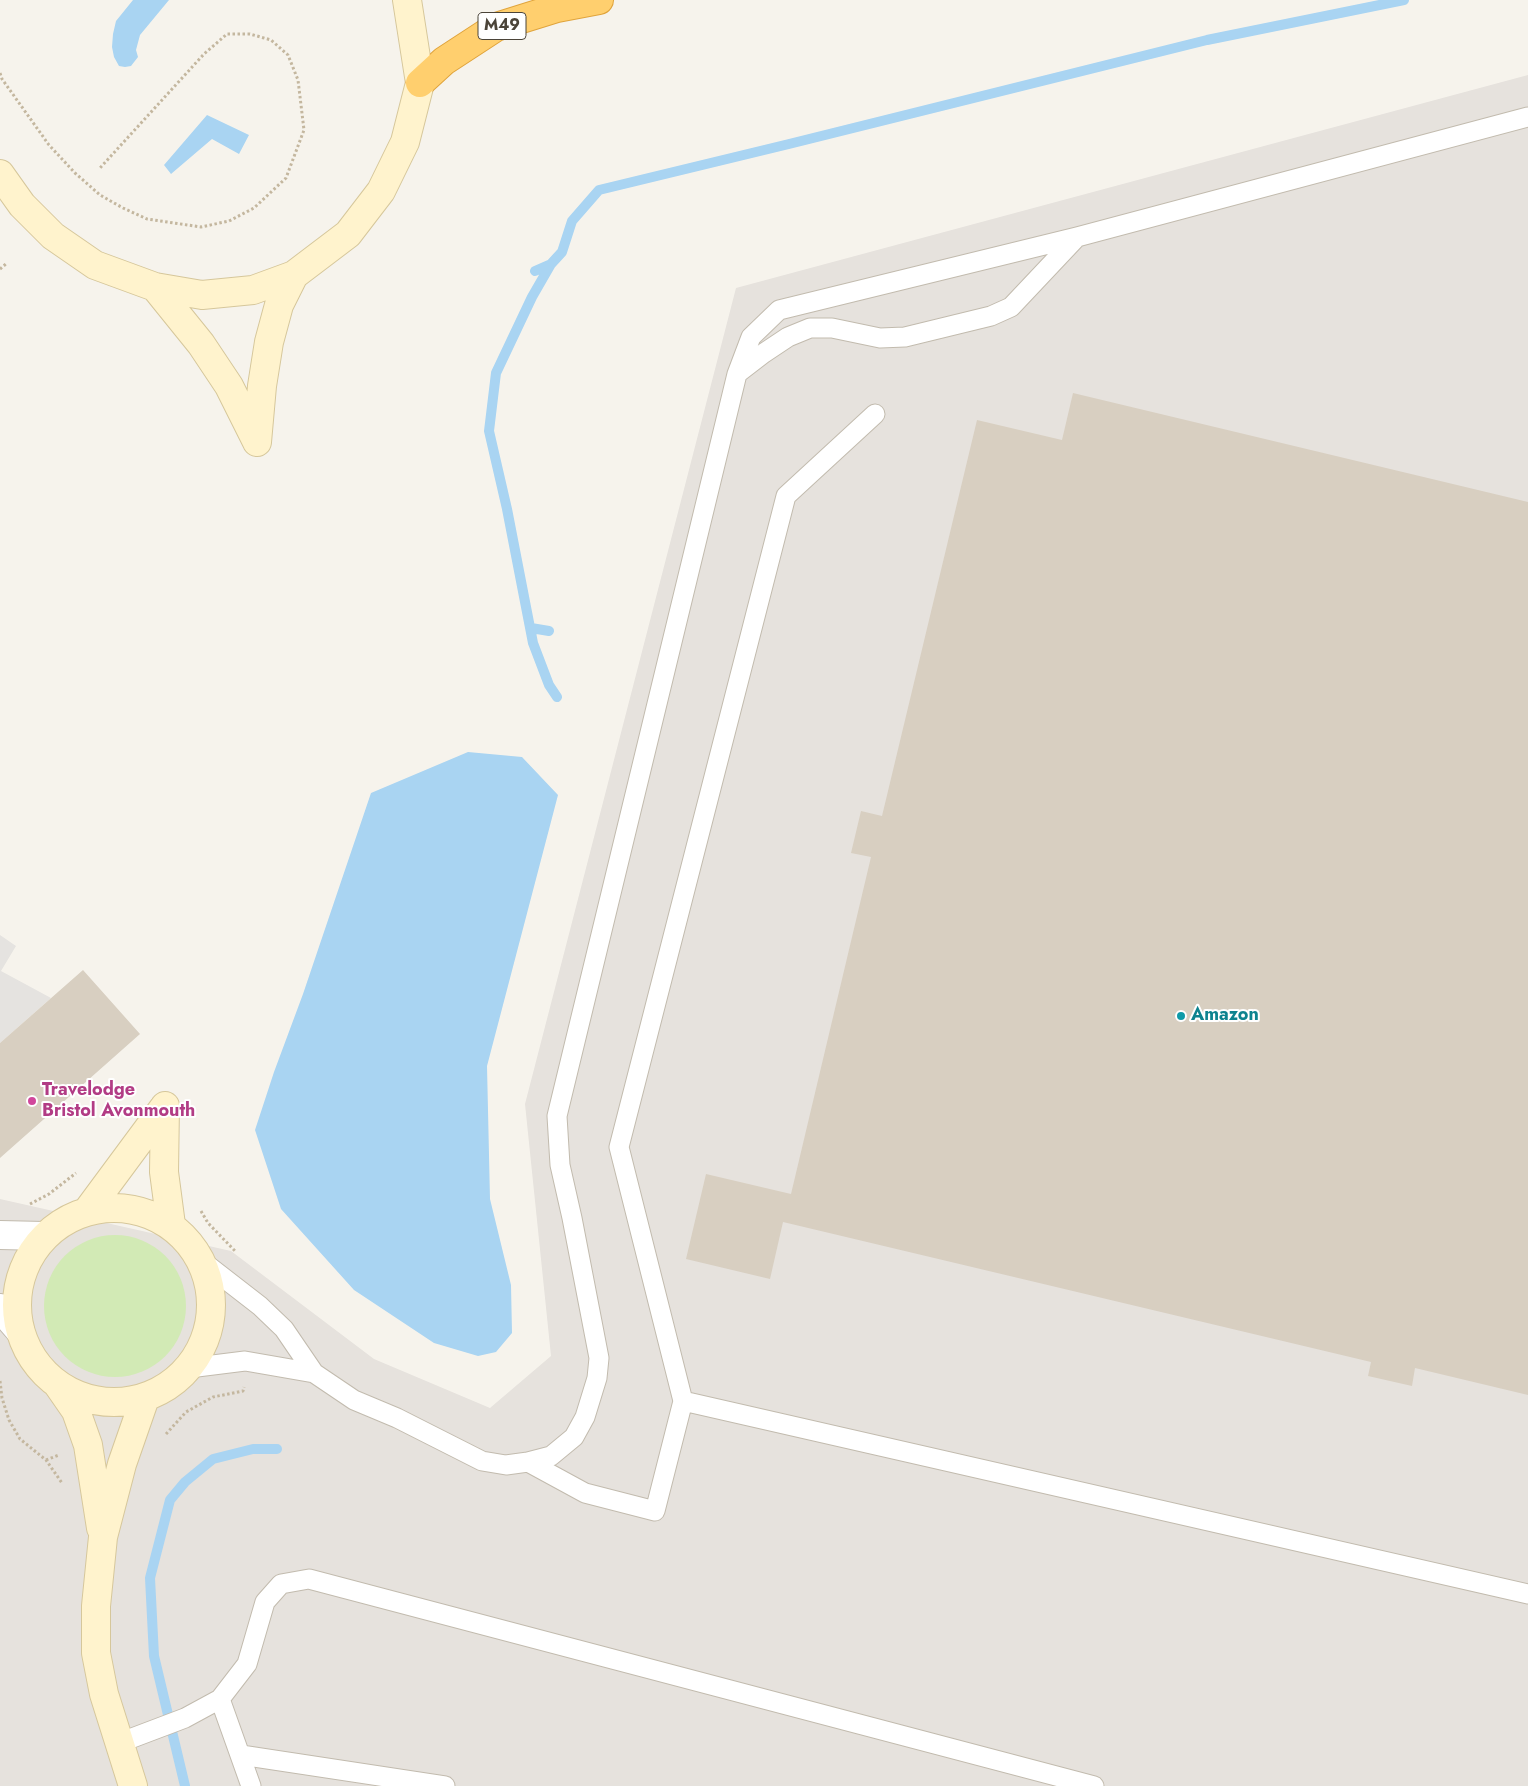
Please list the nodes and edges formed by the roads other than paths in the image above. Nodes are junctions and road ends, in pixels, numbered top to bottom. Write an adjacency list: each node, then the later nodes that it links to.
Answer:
1 (407, 0): 3 (street)
2 (599, 0): 3 (highway, M49)
3 (420, 83): 7 (street)
4 (1528, 117): 6 (lane)
5 (0, 174): 8 (street)
6 (1077, 236): 9 (lane); 9 (lane)
7 (294, 275): 8 (street); 8 (street)
8 (155, 287)
9 (737, 374): 23 (lane)
10 (875, 414): 22 (lane)
11 (88, 1210): 12 (street); 12 (street); 14 (street)
12 (172, 1226): 15 (street)
13 (0, 1235): 14 (street)
14 (44, 1236): 17 (street)
15 (202, 1261): 18 (street); 19 (lane)
16 (0, 1308): 17 (street)
17 (20, 1331): 20 (street)
18 (189, 1368): 19 (lane); 21 (street)
19 (314, 1373): 23 (lane)
20 (58, 1385): 21 (street); 24 (street)
21 (145, 1398): 24 (street)
22 (683, 1401): 23 (lane); 25 (lane)
23 (528, 1462)
24 (103, 1537): 27 (street)
25 (1528, 1594)
26 (220, 1700): 27 (lane); 28 (lane); 32 (lane)
27 (119, 1743): 29 (street)
28 (241, 1754): 30 (lane); 31 (lane)
29 (133, 1786)
30 (252, 1786)
31 (445, 1786)
32 (1094, 1786)

